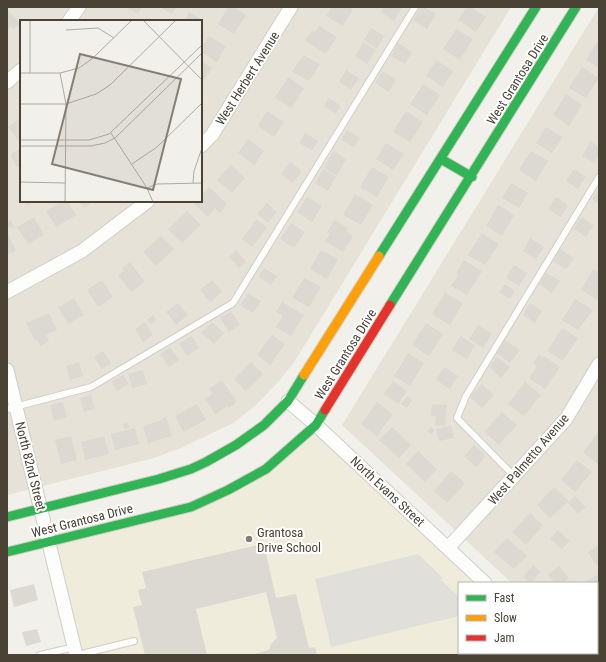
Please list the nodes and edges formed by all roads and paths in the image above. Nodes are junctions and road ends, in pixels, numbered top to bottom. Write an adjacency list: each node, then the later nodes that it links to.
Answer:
1 (79, 7): 6 (street)
2 (291, 7): 9 (street, West Herbert Avenue)
3 (415, 7): 18 (lane)
4 (536, 7): 10 (street, West Grantosa Drive)
5 (576, 7): 12 (street, West Grantosa Drive)
6 (70, 20)
7 (20, 71): 8 (street)
8 (7, 82)
9 (202, 145)
10 (441, 159): 12 (street); 17 (street, West Grantosa Drive)
11 (599, 176): 20 (lane)
12 (472, 177): 19 (street, West Grantosa Drive)
13 (147, 202): 14 (street)
14 (7, 292)
15 (599, 364): 20 (street, West Palmetto Avenue)
16 (7, 370): 18 (street, North 82nd Street)
17 (288, 401): 19 (street, North Evans Street); 21 (street, West Grantosa Drive)
18 (12, 407): 21 (street, North 82nd Street)
19 (316, 425): 23 (street, West Grantosa Drive); 24 (street, North Evans Street)
20 (514, 476): 24 (street, West Palmetto Avenue)
21 (41, 508): 22 (street, West Grantosa Drive); 23 (street, North 82nd Street)
22 (7, 517)
23 (49, 542): 25 (street, West Grantosa Drive); 28 (street, North 82nd Street)
24 (448, 548): 26 (street, North Evans Street)
25 (7, 552)
26 (484, 582)
27 (134, 641): 28 (lane)
28 (76, 652): 29 (lane)
29 (40, 655)

